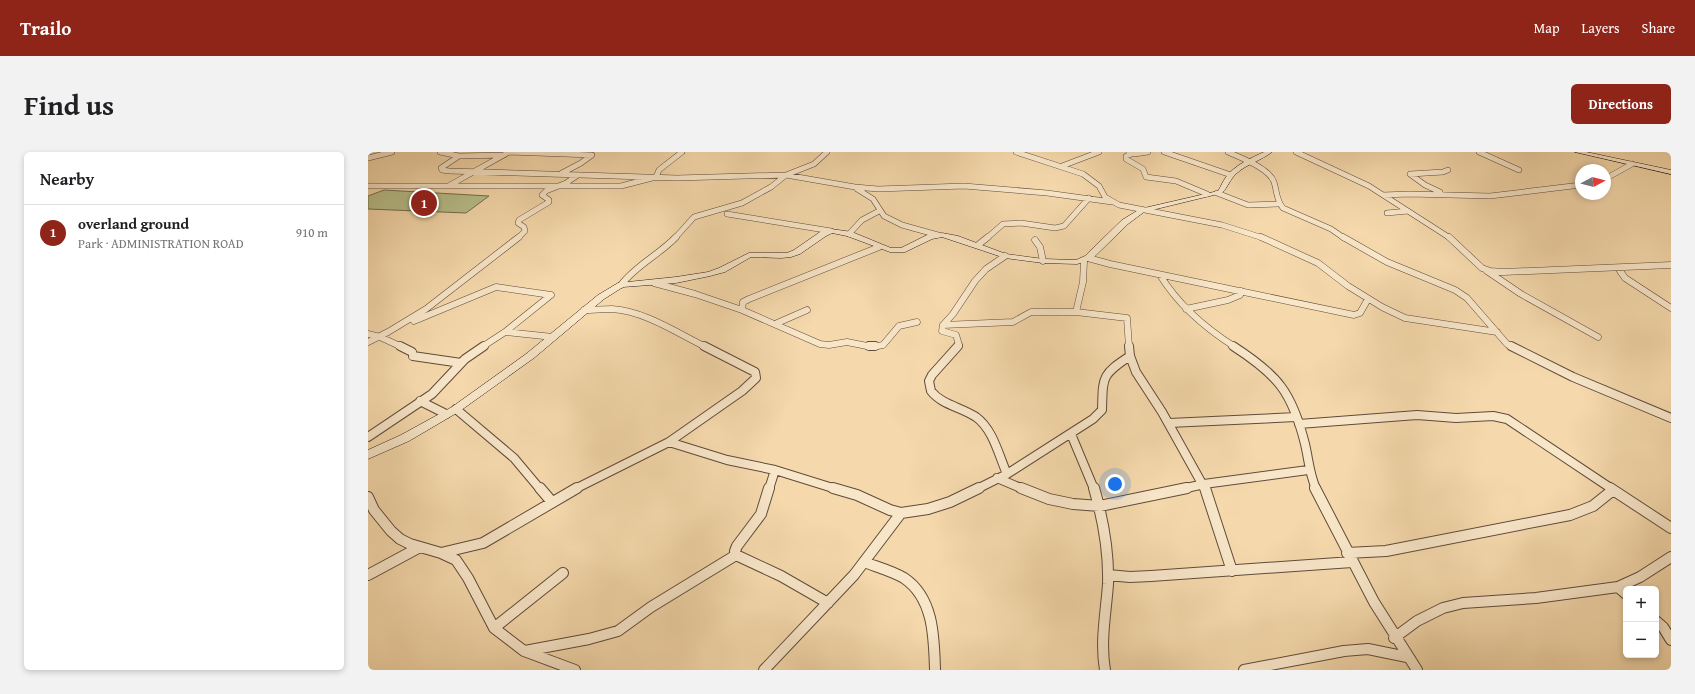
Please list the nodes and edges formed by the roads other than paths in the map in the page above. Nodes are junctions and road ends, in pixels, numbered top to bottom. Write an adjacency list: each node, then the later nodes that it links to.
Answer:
1 (392, 152): 20 (street)
2 (440, 152): 19 (street)
3 (509, 152): 17 (street); 18 (street)
4 (682, 152): 33 (street)
5 (831, 152): 15 (street)
6 (1016, 152): 23 (street)
7 (1099, 152): 23 (street)
8 (1148, 152): 16 (street)
9 (1164, 152): 31 (street)
10 (1228, 152): 21 (street)
11 (1269, 152): 21 (street)
12 (1296, 152): 43 (street)
13 (1479, 152): 25 (street)
14 (1578, 152): 22 (street)
15 (826, 153): 30 (street)
16 (1130, 153): 42 (street)
17 (594, 154): 28 (street)
18 (504, 155): 19 (street); 26 (street)
19 (459, 156): 26 (street)
20 (368, 158)
21 (1250, 161): 31 (street); 47 (street)
22 (1632, 164): 27 (street); 32 (street)
23 (1062, 166): 46 (street)
24 (1448, 170): 44 (street)
25 (1518, 170)
26 (478, 171): 28 (street); 34 (street)
27 (1671, 172)
28 (559, 174): 29 (street)
29 (578, 175): 33 (street); 37 (street)
30 (786, 175): 33 (street); 40 (street); 67 (street)
31 (1231, 175): 41 (street)
32 (1611, 176)
33 (656, 177): 37 (street)
34 (462, 180): 36 (street); 39 (street)
35 (368, 186): 39 (street)
36 (520, 186): 37 (street); 39 (street)
37 (559, 186): 79 (street)
38 (1575, 186): 44 (street)
39 (447, 187)
40 (855, 187): 45 (street); 49 (street)
41 (1217, 193): 42 (street); 47 (street)
42 (1207, 194): 48 (street)
43 (1383, 195): 44 (street); 50 (street)
44 (1451, 195)
45 (1089, 198): 46 (street); 57 (street)
46 (1112, 202): 48 (street)
47 (1278, 204): 81 (street)
48 (1142, 210): 60 (street); 69 (street)
49 (879, 211): 54 (street); 55 (street)
50 (1408, 211): 51 (street); 64 (street)
51 (1387, 213)
52 (727, 214): 53 (street)
53 (831, 231): 54 (street); 66 (street)
54 (849, 234): 58 (street)
55 (938, 235): 57 (street); 58 (street)
56 (1035, 240): 61 (street)
57 (978, 246): 59 (street)
58 (879, 247): 73 (street)
59 (1005, 256): 61 (street); 78 (street)
60 (1086, 260): 61 (street); 65 (street); 75 (street)
61 (1042, 261)
62 (1671, 265): 63 (street)
63 (1618, 268): 64 (street); 70 (street)
64 (1487, 270): 84 (street)
65 (1160, 275): 68 (street); 71 (street)
66 (654, 282): 67 (street); 73 (street)
67 (621, 286): 72 (street)
68 (1241, 291): 69 (street); 71 (street)
69 (1368, 299): 81 (street)
70 (1671, 308)
71 (1186, 309): 93 (street)
72 (584, 310): 83 (street); 97 (street)
73 (742, 310): 77 (street)
74 (807, 310): 77 (street)
75 (1076, 312): 78 (street); 87 (street)
76 (917, 322): 77 (street)
77 (775, 324)
78 (943, 325): 101 (street)
79 (393, 330): 80 (street); 85 (street)
80 (505, 332): 83 (street); 88 (street)
81 (1497, 332): 92 (street)
82 (368, 334): 85 (street)
83 (553, 336): 90 (street)
84 (1598, 336)
85 (380, 337): 86 (street); 88 (street)
86 (368, 342)
87 (1130, 356): 94 (street); 95 (street)
88 (461, 363): 89 (street)
89 (420, 401): 91 (street); 96 (street)
90 (456, 409): 91 (street); 106 (street)
91 (446, 414): 98 (street)
92 (1671, 418)
93 (1297, 421): 94 (street); 100 (street); 104 (street)
94 (1169, 423): 103 (street)
95 (1071, 434): 101 (street); 107 (street)
96 (368, 437)
97 (669, 442): 99 (street); 106 (street)
98 (368, 455)
99 (774, 470): 108 (street); 112 (street)
100 (1308, 470): 103 (street); 114 (street)
101 (1007, 474): 102 (street)
102 (997, 478): 107 (street); 108 (street)
103 (1204, 484): 107 (street); 116 (street)
104 (1613, 490): 109 (street); 114 (street)
105 (368, 497): 110 (street)
106 (552, 502): 111 (street)
107 (1100, 506): 118 (street)
108 (901, 513): 115 (street)
109 (1671, 528)
110 (420, 547): 111 (street); 119 (street)
111 (441, 553): 123 (street)
112 (736, 555): 121 (street); 126 (street)
113 (1671, 557): 120 (street)
114 (1349, 558): 116 (street); 124 (street)
115 (864, 562): 121 (street); 130 (street)
116 (1232, 571): 118 (street)
117 (563, 573): 123 (street)
118 (1108, 574): 131 (street)
119 (368, 575)
120 (1622, 590): 124 (street)
121 (828, 603): 129 (street)
122 (1657, 622): 125 (street)
123 (494, 628): 126 (street)
124 (1394, 638): 127 (street)
125 (1671, 640)
126 (524, 651): 128 (street)
127 (1407, 657): 132 (street); 133 (street)
128 (575, 670)
129 (764, 670)
130 (935, 670)
131 (1105, 670)
132 (1244, 670)
133 (1417, 670)

